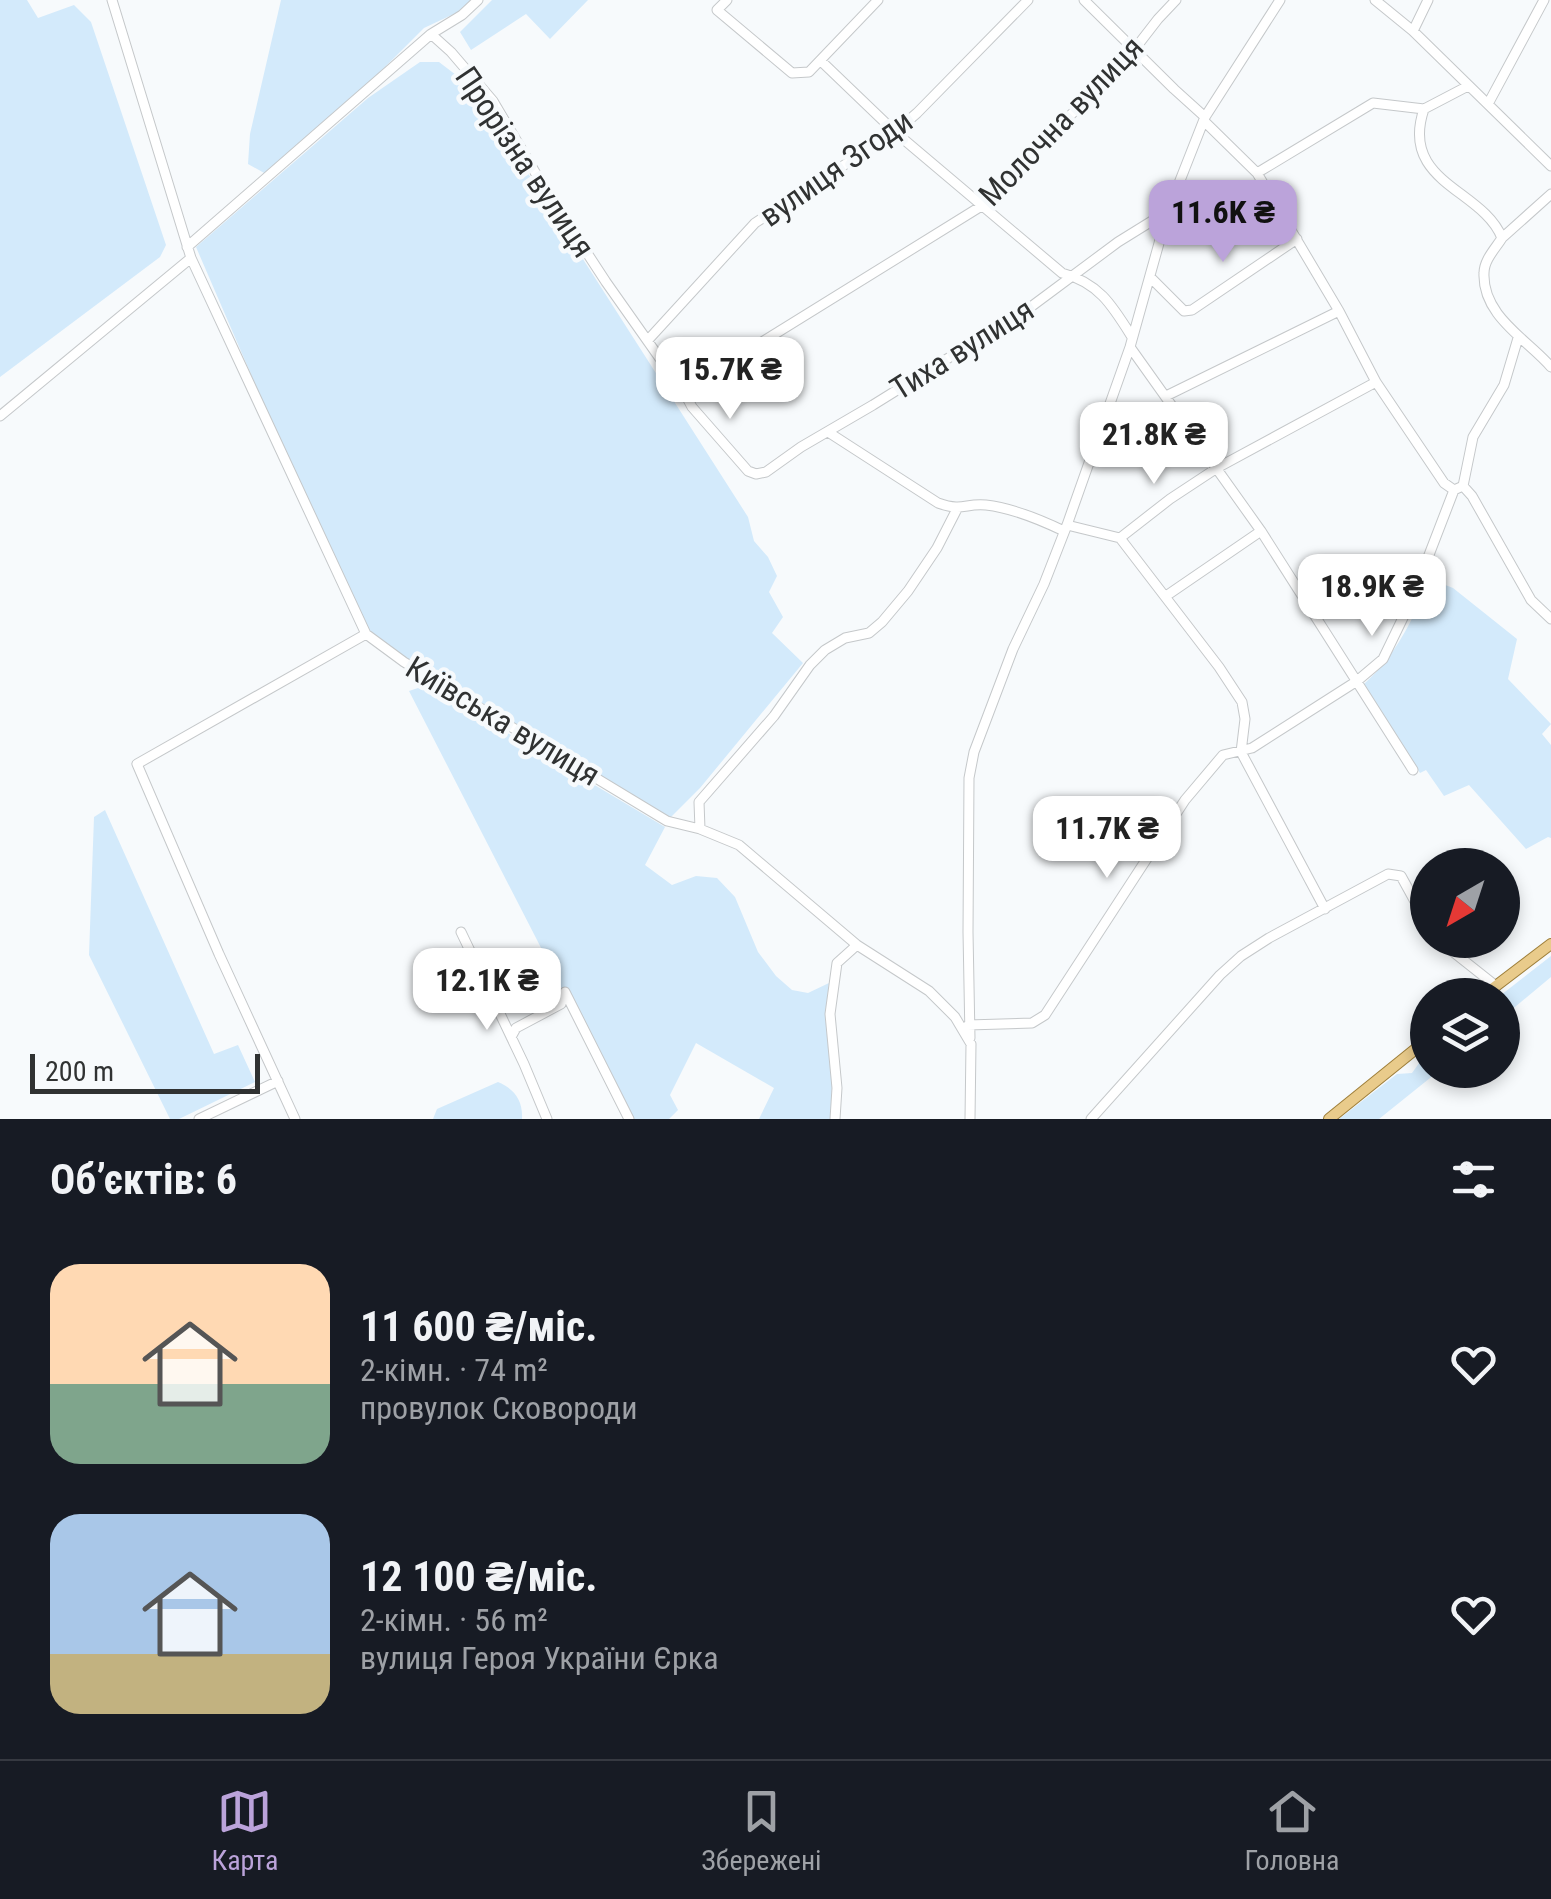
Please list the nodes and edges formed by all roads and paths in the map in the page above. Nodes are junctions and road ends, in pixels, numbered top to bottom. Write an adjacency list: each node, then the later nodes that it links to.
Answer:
1 (112, 0): 28 (street, Київська вулиця)
2 (478, 0): 13 (street, Прорізна вулиця)
3 (726, 0): 15 (street)
4 (878, 0): 15 (street)
5 (1028, 0): 20 (street, вулиця Згоди)
6 (1084, 0): 14 (street)
7 (1176, 0): 14 (street, Молочна вулиця)
8 (1280, 0): 19 (street)
9 (1375, 0): 12 (street)
10 (1428, 0): 12 (street)
11 (1544, 0): 17 (street)
12 (1412, 31): 16 (street)
13 (432, 34): 28 (street); 34 (street, Прорізна вулиця)
14 (1134, 50): 19 (street); 24 (street, Молочна вулиця)
15 (820, 61): 20 (street)
16 (1468, 86): 17 (street); 18 (street)
17 (1488, 104): 21 (street)
18 (1424, 109): 22 (street); 26 (street)
19 (1205, 120): 22 (street); 25 (street)
20 (895, 132): 24 (street); 34 (street, вулиця Згоди)
21 (1551, 166)
22 (1257, 173): 27 (street)
23 (1550, 197): 26 (street)
24 (983, 205): 30 (street); 38 (street, Молочна вулиця)
25 (1168, 211): 30 (street, Тиха вулиця); 31 (street)
26 (1502, 238): 33 (street)
27 (1297, 239): 31 (street); 32 (street)
28 (187, 247): 29 (street, Київська вулиця)
29 (191, 258): 40 (street); 50 (street, Київська вулиця)
30 (1073, 275): 35 (street); 41 (street, Тиха вулиця)
31 (1151, 278): 35 (street)
32 (1340, 311): 37 (street); 39 (street)
33 (1518, 338): 36 (street); 43 (street)
34 (648, 340): 38 (street, Прорізна вулиця)
35 (1131, 342): 39 (street); 45 (street)
36 (1551, 368)
37 (1376, 382): 42 (street); 43 (street)
38 (685, 394): 41 (street, Тиха вулиця)
39 (1166, 396): 42 (street)
40 (0, 416)
41 (828, 432): 44 (street)
42 (1217, 468): 46 (street); 47 (street)
43 (1458, 488): 49 (street); 51 (street)
44 (957, 510): 45 (street); 54 (street)
45 (1066, 528): 47 (street); 63 (street)
46 (1261, 531): 48 (street); 51 (street)
47 (1120, 538): 48 (street)
48 (1166, 596): 52 (street)
49 (1549, 613)
50 (366, 634): 54 (street, Київська вулиця); 67 (street)
51 (1357, 681): 52 (street); 53 (street)
52 (1241, 752): 56 (street); 63 (street)
53 (1413, 770)
54 (700, 829): 58 (street, Київська вулиця)
55 (1410, 892): 56 (street)
56 (1326, 910): 74 (street)
57 (461, 932): 64 (street)
58 (857, 944): 65 (street, Київська вулиця); 72 (street)
59 (1551, 944): 62 (main road)
60 (1461, 958): 61 (street)
61 (1486, 978)
62 (1506, 978)
63 (968, 1025): 65 (street)
64 (511, 1036): 70 (street); 71 (street)
65 (971, 1044): 73 (street)
66 (1410, 1053): 75 (main road)
67 (278, 1081): 68 (street); 69 (street)
68 (199, 1119)
69 (295, 1119)
70 (547, 1119)
71 (629, 1119)
72 (835, 1119)
73 (970, 1119)
74 (1092, 1119)
75 (1330, 1119)

